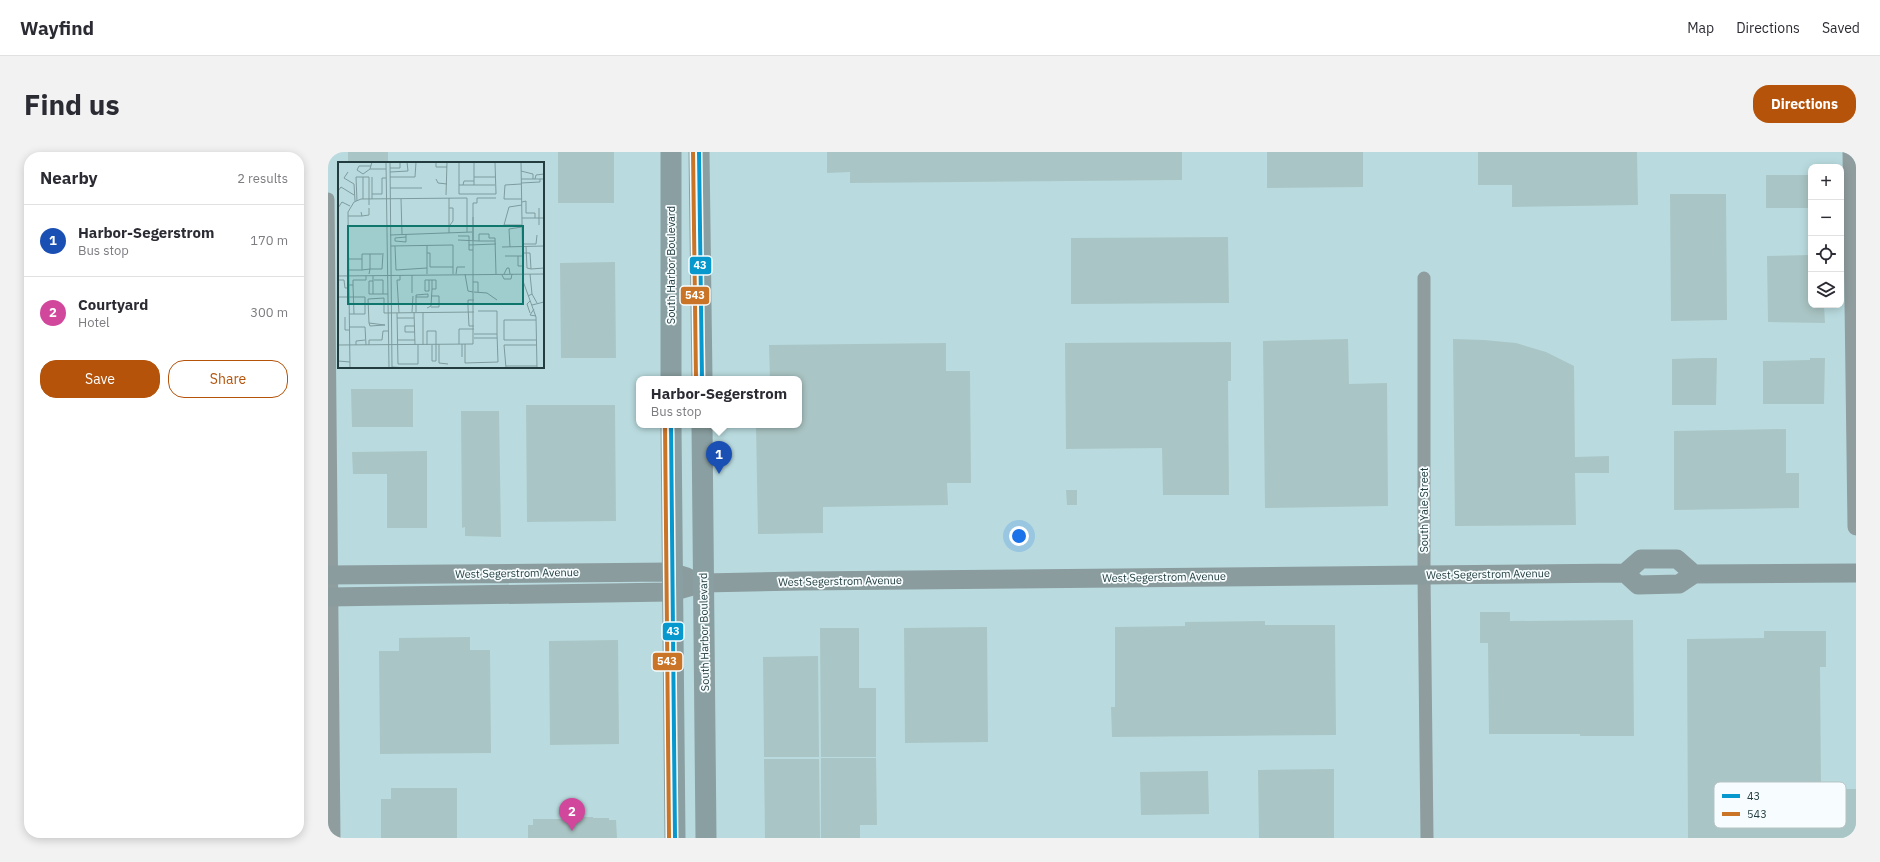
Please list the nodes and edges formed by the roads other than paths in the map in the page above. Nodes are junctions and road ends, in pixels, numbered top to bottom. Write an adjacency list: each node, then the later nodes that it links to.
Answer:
1 (671, 152): 7 (main road, South Harbor Boulevard)
2 (700, 152): 8 (main road)
3 (1851, 152): 11 (street)
4 (328, 200): 6 (street)
5 (1424, 278): 15 (street, South Yale Street)
6 (329, 368): 17 (street)
7 (671, 376)
8 (702, 376)
9 (671, 428): 12 (main road)
10 (702, 428): 18 (main road, South Harbor Boulevard)
11 (1856, 527)
12 (671, 572): 17 (main road, West Segerstrom Avenue); 18 (main road, West Segerstrom Avenue); 19 (main road)
13 (1625, 572): 15 (main road, West Segerstrom Avenue); 16 (main road); 16 (main road)
14 (1856, 573): 16 (main road)
15 (1424, 574): 18 (main road, West Segerstrom Avenue); 25 (street, South Yale Street)
16 (1694, 574)
17 (329, 575): 20 (street)
18 (704, 583): 19 (main road, West Segerstrom Avenue); 24 (main road, South Harbor Boulevard)
19 (672, 592): 20 (main road, West Segerstrom Avenue); 23 (main road)
20 (329, 597): 21 (street)
21 (331, 821): 22 (street)
22 (334, 838)
23 (675, 838)
24 (706, 838)
25 (1427, 838)

